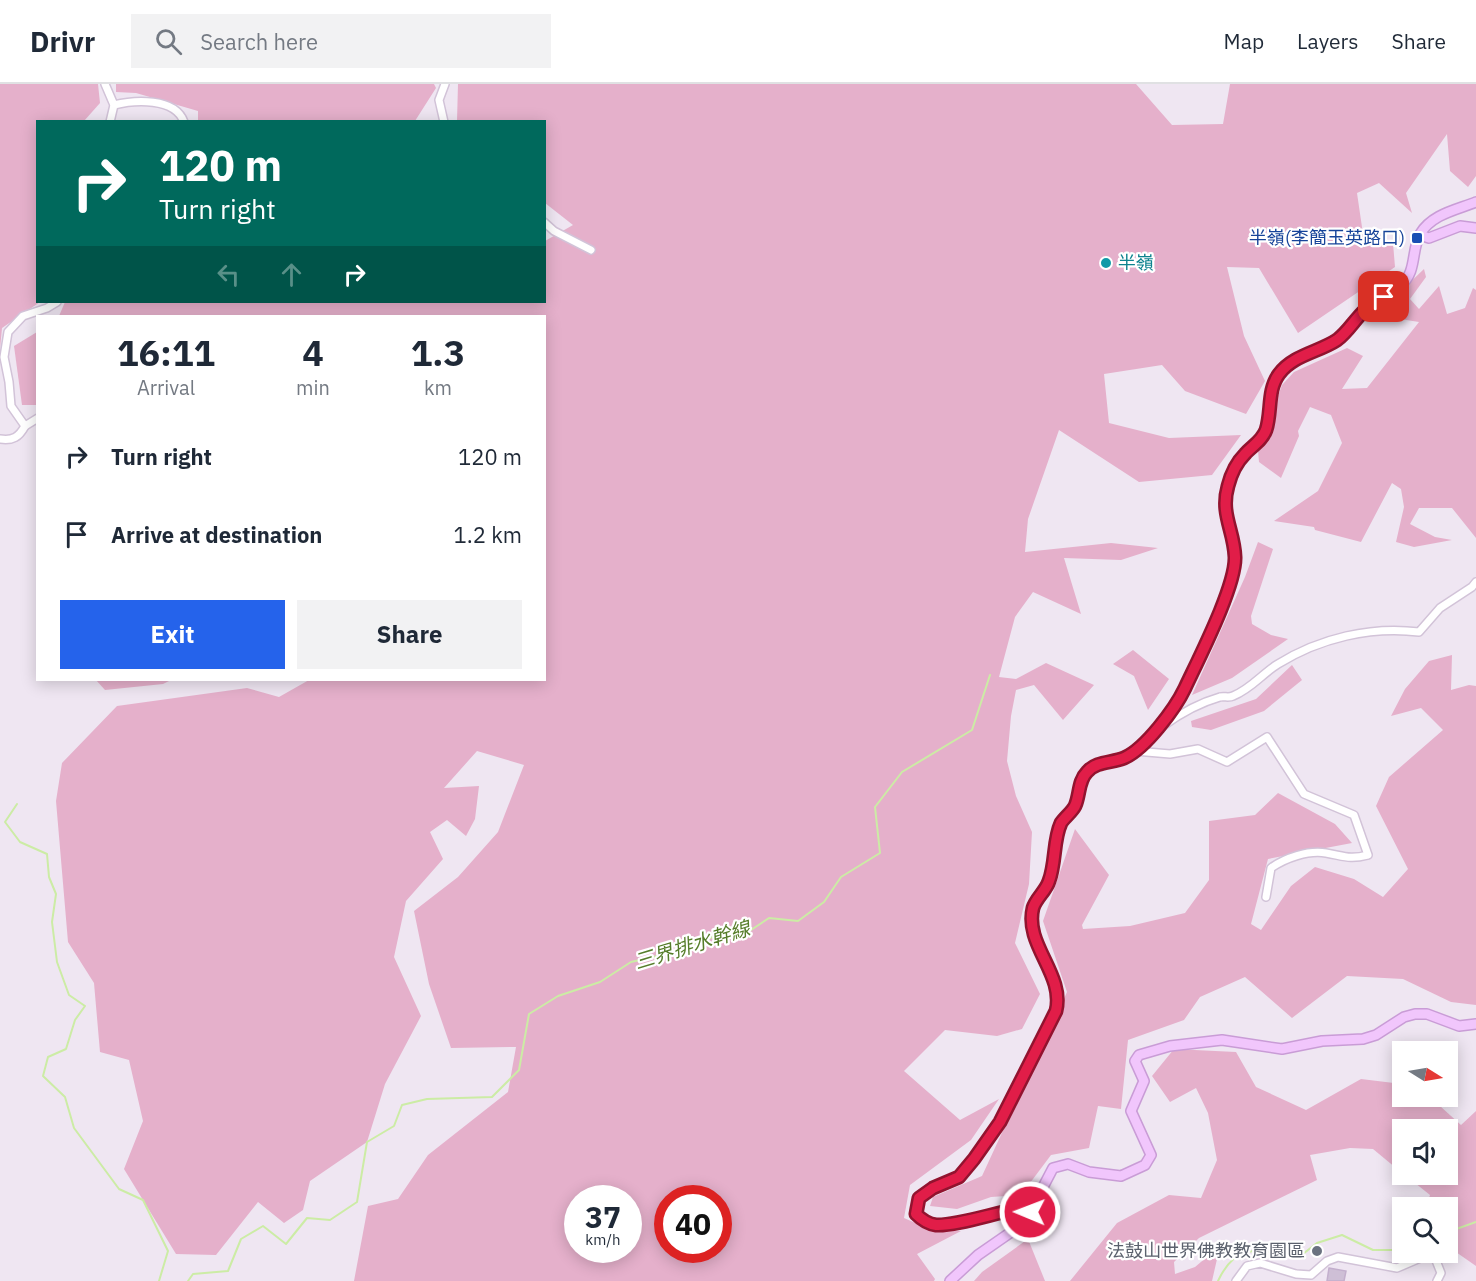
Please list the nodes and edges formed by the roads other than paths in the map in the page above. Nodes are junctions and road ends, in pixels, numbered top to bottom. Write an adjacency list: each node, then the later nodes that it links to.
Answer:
1 (105, 84): 3 (street)
2 (445, 84): 6 (street)
3 (114, 105): 4 (street); 5 (street)
4 (110, 120)
5 (183, 120)
6 (444, 120)
7 (1476, 202): 10 (street)
8 (546, 224): 11 (street)
9 (1476, 228): 10 (street)
10 (1425, 236): 17 (street)
11 (591, 250)
12 (55, 303): 14 (street)
13 (36, 419): 14 (street)
14 (25, 426): 15 (street)
15 (0, 439)
16 (1476, 582): 17 (street)
17 (1156, 731): 18 (street)
18 (1135, 751): 19 (street); 21 (street)
19 (1266, 897)
20 (1476, 1024): 21 (street)
21 (1030, 1212): 22 (street)
22 (950, 1281)
23 (1236, 1281): 24 (street)
24 (1437, 1281)

